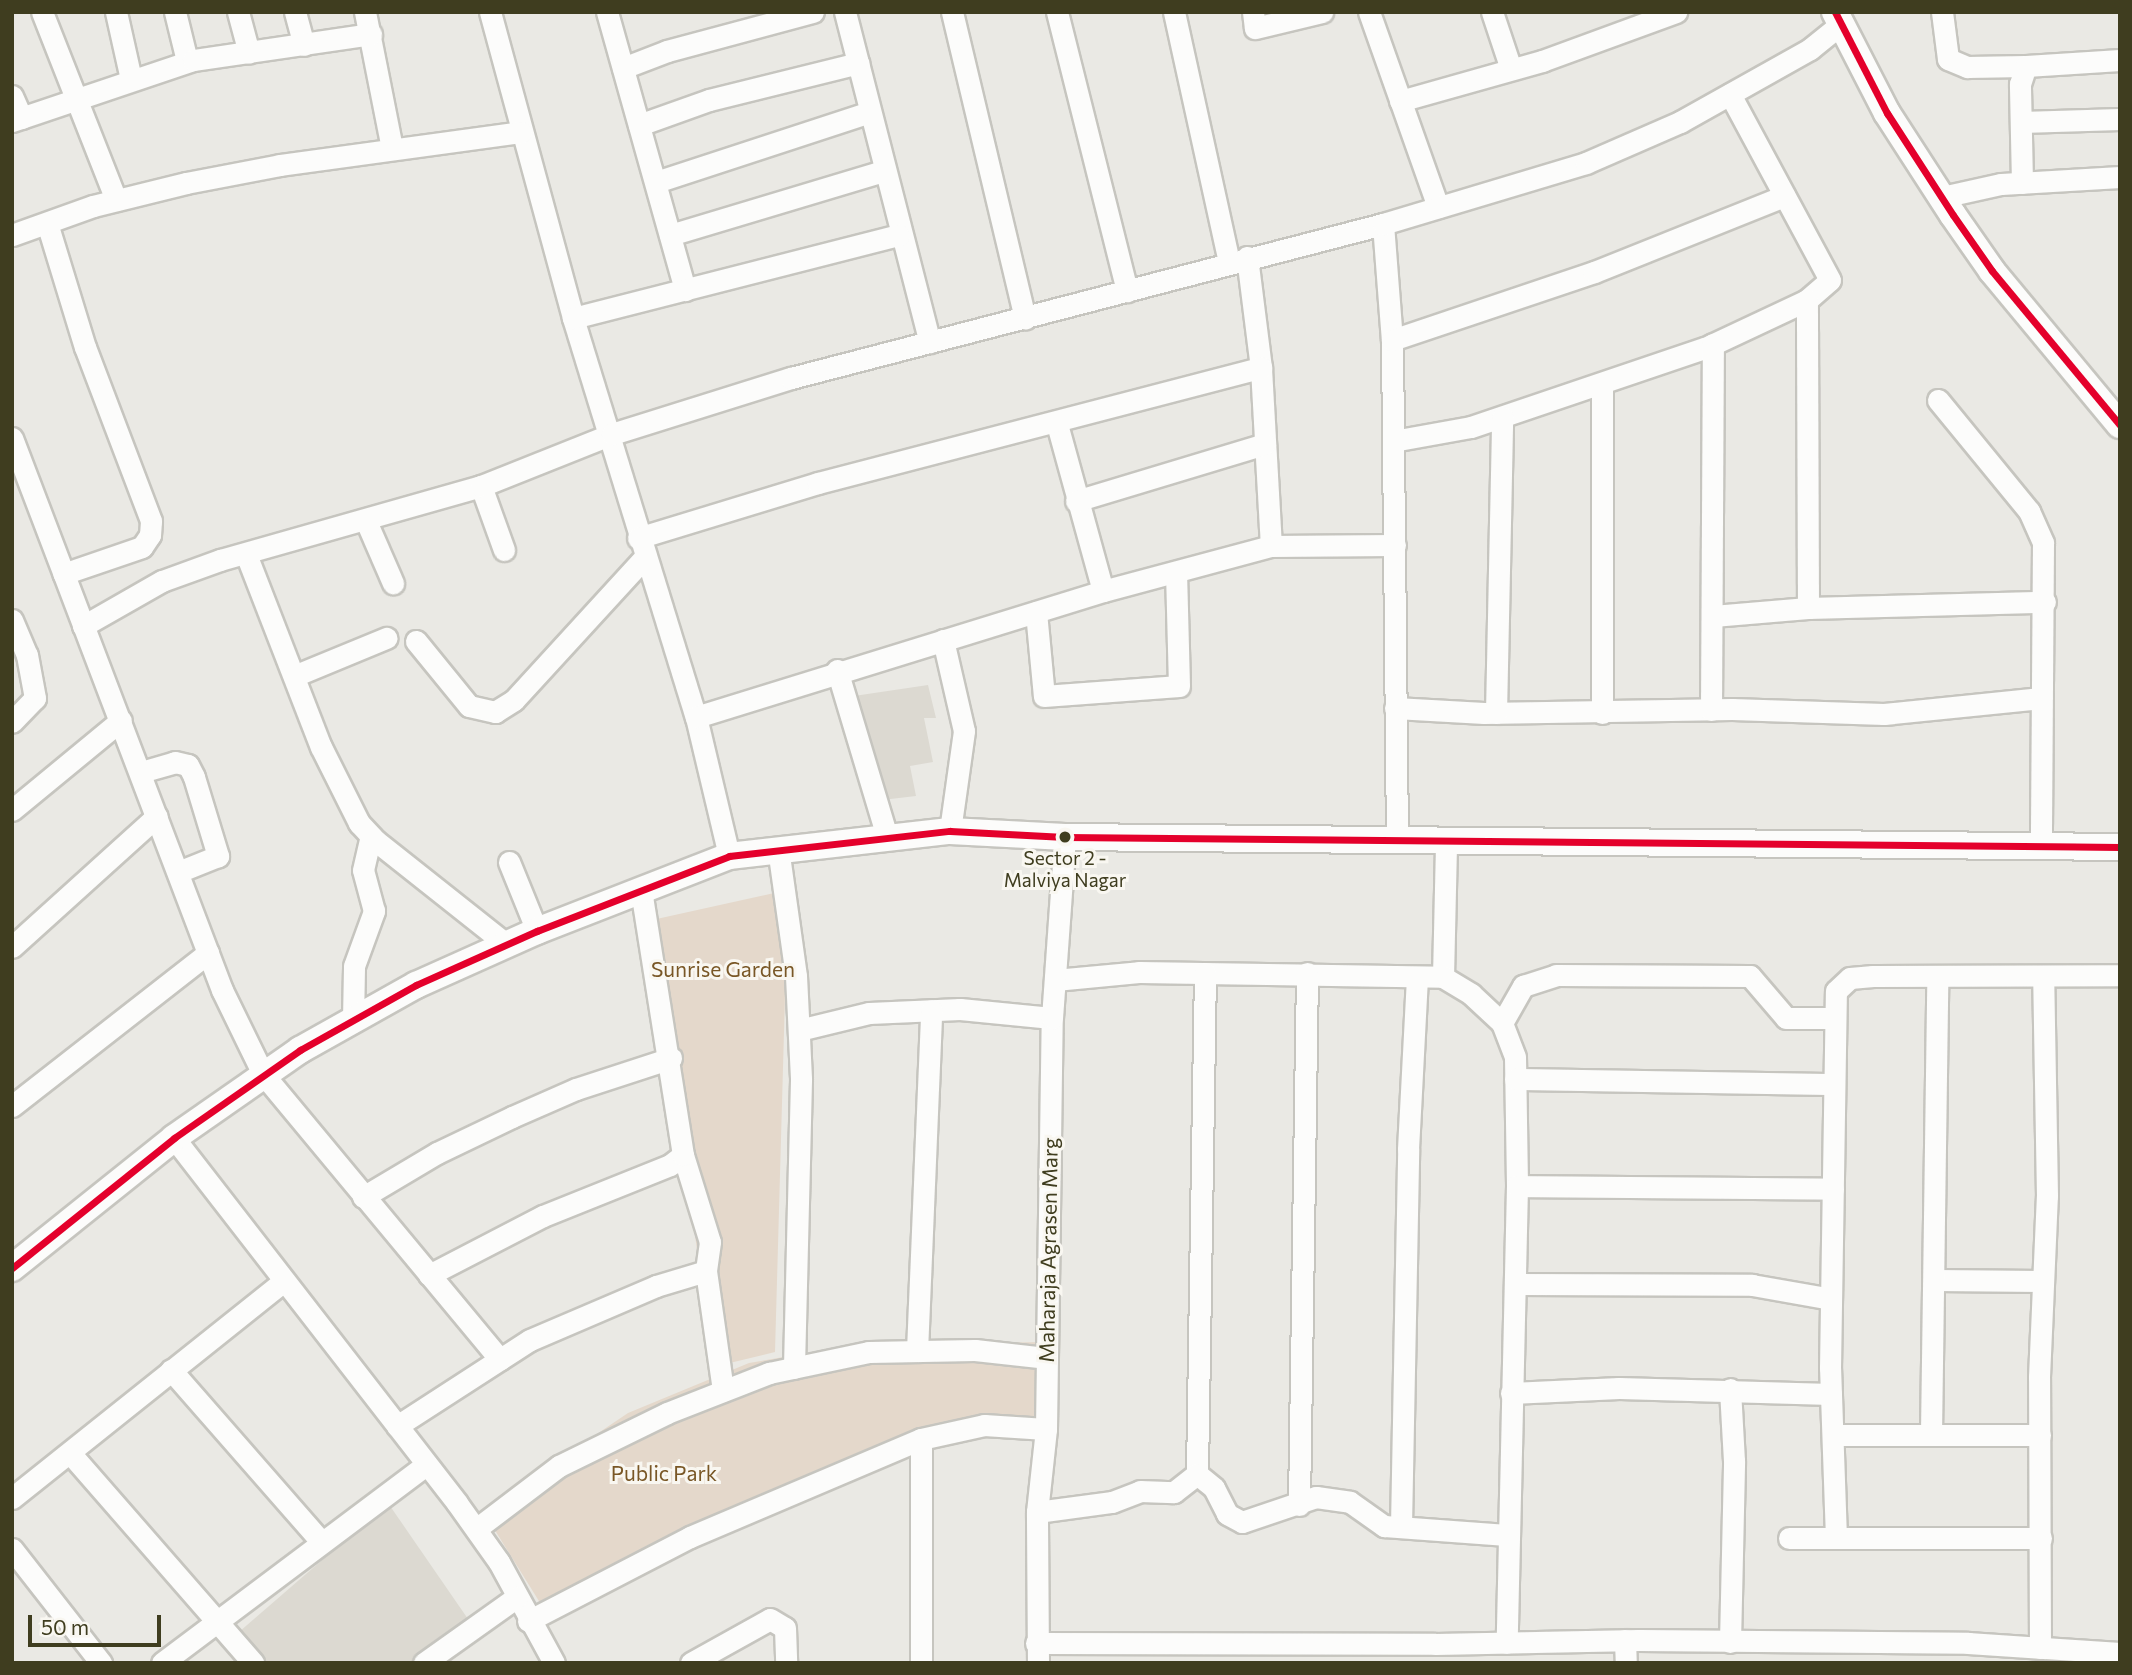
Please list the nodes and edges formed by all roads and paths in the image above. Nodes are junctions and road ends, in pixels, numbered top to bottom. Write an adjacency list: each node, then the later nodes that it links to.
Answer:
1 (42, 12): 33 (street)
2 (116, 12): 30 (street)
3 (175, 12): 25 (street)
4 (238, 12): 23 (street)
5 (295, 12): 22 (street)
6 (365, 12): 21 (street)
7 (489, 12): 40 (street)
8 (607, 12): 28 (street)
9 (813, 12): 28 (street)
10 (845, 12): 26 (street)
11 (952, 12): 60 (street)
12 (1057, 12): 57 (street)
13 (1174, 12): 55 (street)
14 (1253, 12): 15 (street)
15 (1322, 12)
16 (1369, 12): 34 (street)
17 (1492, 12): 29 (street)
18 (1676, 12): 29 (street)
19 (1942, 12): 27 (street)
20 (1838, 18): 31 (street); 47 (street)
21 (371, 34): 22 (street); 41 (street)
22 (304, 45): 23 (street)
23 (249, 53): 25 (street)
24 (2120, 60): 27 (street)
25 (187, 61): 30 (street)
26 (858, 63): 35 (street); 39 (street)
27 (2026, 65): 38 (street)
28 (623, 68): 39 (street)
29 (1511, 69): 34 (street)
30 (131, 79): 33 (street)
31 (1730, 94): 46 (street); 49 (street)
32 (12, 96): 37 (street)
33 (78, 101): 37 (street); 48 (street)
34 (1400, 101): 49 (street)
35 (870, 112): 42 (street); 44 (street)
36 (2120, 119): 38 (street)
37 (17, 120)
38 (2021, 121): 45 (street)
39 (639, 125): 44 (street)
40 (521, 132): 41 (street); 59 (street)
41 (392, 148): 48 (street)
42 (884, 171): 53 (street); 54 (street)
43 (2120, 177): 45 (street)
44 (656, 182): 53 (street)
45 (2022, 183): 47 (street)
46 (1784, 196): 58 (street); 61 (street)
47 (1942, 197): 69 (street)
48 (116, 200): 50 (street)
49 (1438, 207): 51 (street)
50 (47, 223): 52 (street); 83 (street)
51 (1383, 224): 55 (street); 61 (street)
52 (12, 235)
53 (670, 235): 56 (street)
54 (899, 235): 56 (street); 62 (street)
55 (1238, 259): 57 (street); 64 (street)
56 (685, 290): 59 (street)
57 (1127, 291): 60 (street)
58 (1807, 300): 63 (street); 87 (street)
59 (573, 318): 70 (street)
60 (1025, 318): 62 (street)
61 (1392, 340): 72 (street)
62 (929, 342): 70 (street)
63 (1713, 344): 65 (street); 89 (street)
64 (1261, 368): 68 (street); 73 (street)
65 (1602, 385): 67 (street); 101 (street)
66 (1938, 400): 86 (street)
67 (1502, 417): 72 (street); 100 (street)
68 (1057, 424): 75 (street); 79 (street)
69 (2120, 425)
70 (612, 434): 74 (street); 79 (street)
71 (12, 439): 83 (street)
72 (1394, 442): 77 (street)
73 (1265, 444): 75 (street); 78 (street)
74 (481, 486): 76 (street); 80 (street)
75 (1076, 500): 85 (street)
76 (366, 521): 81 (street); 84 (street)
77 (1395, 545): 78 (street); 98 (street)
78 (1271, 546): 82 (street)
79 (642, 548): 94 (street); 102 (street)
80 (504, 550)
81 (246, 554): 91 (street); 96 (street)
82 (1176, 572): 85 (street); 88 (street)
83 (63, 574): 91 (street)
84 (393, 583)
85 (1103, 591): 88 (street)
86 (2045, 602): 87 (street); 97 (street)
87 (1808, 608): 89 (street)
88 (1036, 612): 93 (street)
89 (1713, 615): 99 (street)
90 (12, 620): 104 (street)
91 (83, 626): 103 (street)
92 (386, 638): 96 (street)
93 (943, 640): 95 (street); 108 (street)
94 (416, 641)
95 (837, 670): 102 (street); 110 (street)
96 (293, 676): 109 (street)
97 (2041, 698): 99 (street); 114 (street)
98 (1395, 708): 100 (street); 112 (street)
99 (1711, 710): 101 (street)
100 (1496, 713): 101 (street)
101 (1602, 713)
102 (696, 717): 117 (street)
103 (121, 720): 105 (street); 106 (street)
104 (12, 722)
105 (141, 772): 107 (street); 119 (street)
106 (12, 810)
107 (157, 816): 119 (street); 123 (street)
108 (950, 831): 110 (street); 111 (street)
109 (371, 836): 122 (street); 136 (street)
110 (887, 837): 116 (street)
111 (1065, 838): 112 (street); 132 (street, Maharaja Agrasen Marg)
112 (1397, 840): 113 (street)
113 (1446, 841): 114 (street); 130 (street)
114 (2041, 846): 115 (street)
115 (2120, 847)
116 (778, 848): 117 (street); 138 (street)
117 (729, 856): 120 (street)
118 (509, 862): 121 (street)
119 (178, 872): 124 (street)
120 (641, 891): 121 (street); 139 (street)
121 (537, 931): 122 (street)
122 (507, 945): 136 (street)
123 (12, 947)
124 (208, 953): 140 (street); 143 (street)
125 (1205, 973): 126 (street); 132 (street); 174 (street)
126 (1307, 973): 129 (street); 176 (street)
127 (2120, 975): 131 (street)
128 (1937, 976): 131 (street); 135 (street); 152 (street)
129 (1417, 977): 130 (street); 178 (street)
130 (1443, 977): 137 (street)
131 (2043, 977): 154 (street)
132 (1055, 980): 134 (street, Maharaja Agrasen Marg)
133 (931, 1010): 134 (street); 138 (street); 157 (street)
134 (1052, 1018): 158 (street, Maharaja Agrasen Marg)
135 (1835, 1018): 137 (street); 142 (street)
136 (353, 1020): 140 (street)
137 (1502, 1023): 141 (street)
138 (799, 1030): 160 (street)
139 (671, 1058): 145 (street); 148 (street)
140 (263, 1074): 144 (street); 148 (street)
141 (1516, 1079): 142 (street); 146 (street)
142 (1833, 1084): 147 (street)
143 (12, 1106)
144 (174, 1138): 149 (street); 153 (street)
145 (683, 1155): 150 (street); 151 (street)
146 (1517, 1186): 147 (street); 155 (street)
147 (1833, 1189): 156 (street)
148 (363, 1197): 151 (street)
149 (12, 1268)
150 (706, 1270): 159 (street); 163 (street)
151 (429, 1275): 159 (street)
152 (1935, 1280): 154 (street); 168 (street)
153 (285, 1281): 161 (street); 166 (street)
154 (2043, 1281): 169 (street)
155 (1515, 1284): 156 (street); 164 (street)
156 (1831, 1298): 165 (street)
157 (916, 1351): 158 (street); 160 (street)
158 (1046, 1358): 167 (street, Maharaja Agrasen Marg)
159 (500, 1359): 166 (street)
160 (794, 1368): 163 (street)
161 (171, 1370): 172 (street); 184 (street)
162 (1730, 1390): 164 (street); 165 (street); 190 (street)
163 (723, 1391): 179 (street)
164 (1511, 1393): 180 (street)
165 (1831, 1394): 170 (street)
166 (397, 1426): 173 (street)
167 (1046, 1429): 171 (street); 177 (street, Maharaja Agrasen Marg)
168 (1931, 1433): 169 (street); 170 (street)
169 (2040, 1434): 183 (street)
170 (1833, 1435): 182 (street)
171 (921, 1439): 188 (street); 203 (street)
172 (70, 1453): 175 (street); 187 (street)
173 (427, 1464): 179 (street); 184 (street)
174 (1196, 1474): 176 (street); 177 (street)
175 (12, 1498)
176 (1299, 1505): 178 (street)
177 (1037, 1512): 194 (street, Maharaja Agrasen Marg)
178 (1401, 1526): 180 (street)
179 (476, 1529): 186 (street)
180 (1507, 1535): 191 (street)
181 (1789, 1538): 182 (street)
182 (1836, 1538): 183 (street)
183 (2041, 1538): 192 (street)
184 (320, 1540): 187 (street)
185 (12, 1549): 196 (street)
186 (517, 1597): 188 (street); 199 (street)
187 (216, 1619): 197 (street); 198 (street)
188 (528, 1621): 200 (street)
189 (1625, 1640): 191 (street); 193 (street); 204 (street)
190 (1730, 1642): 192 (street); 193 (street)
191 (1507, 1643): 194 (street)
192 (2040, 1648): 195 (street)
193 (1700, 1652)
194 (1037, 1653)
195 (2120, 1653)
196 (101, 1663)
197 (162, 1663)
198 (253, 1663)
199 (425, 1663)
200 (554, 1663)
201 (691, 1663): 202 (street)
202 (786, 1663)
203 (921, 1663)
204 (1626, 1663)

